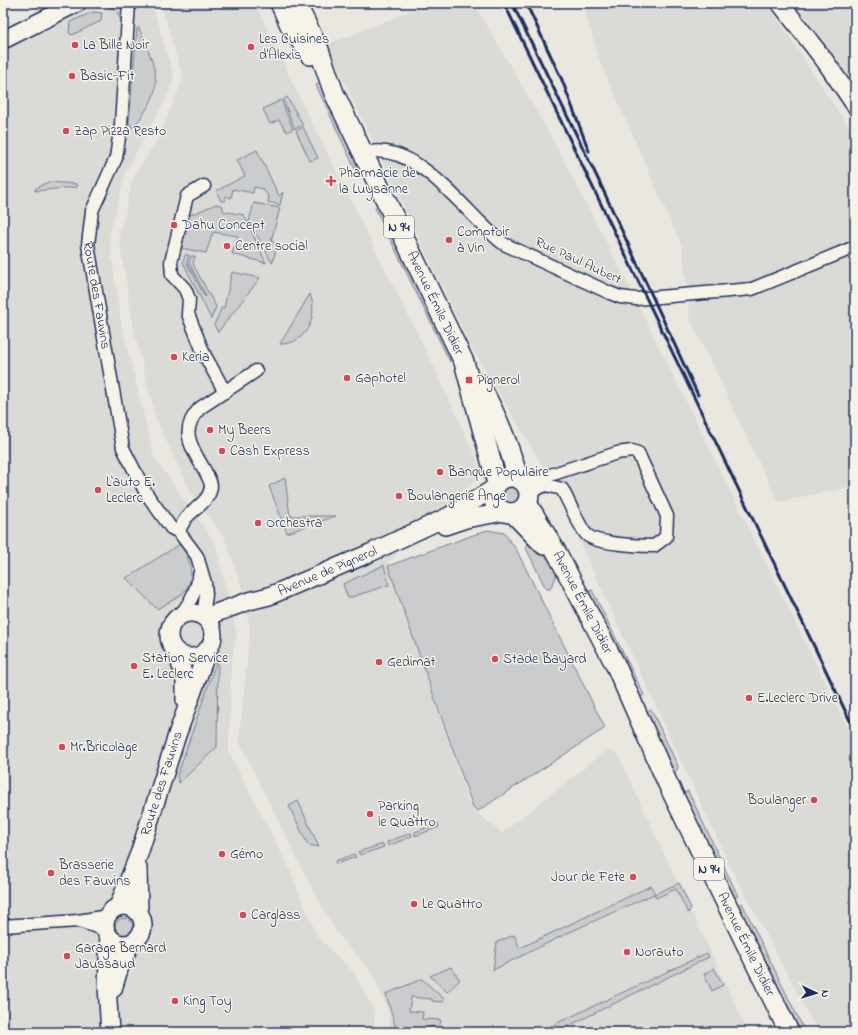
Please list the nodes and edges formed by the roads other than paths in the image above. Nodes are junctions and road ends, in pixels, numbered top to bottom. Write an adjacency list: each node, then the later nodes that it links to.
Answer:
1 (77, 3): 6 (street)
2 (129, 3): 17 (street, Route des Fauvins)
3 (280, 3): 7 (main road, Avenue Émile Didier / N 94)
4 (296, 3): 7 (main road, Avenue Émile Didier / N 94)
5 (780, 3): 8 (street)
6 (3, 40)
7 (334, 93): 9 (main road, Avenue Émile Didier / N 94)
8 (855, 105)
9 (364, 152): 11 (street, Rue Paul Aubert); 12 (main road, Avenue Émile Didier / N 94)
10 (204, 186): 14 (street)
11 (855, 247)
12 (464, 362): 15 (main road, Avenue Émile Didier / N 94); 16 (main road, Avenue Émile Didier / N 94)
13 (256, 371): 14 (street)
14 (225, 392): 17 (street)
15 (495, 486): 16 (main road); 16 (main road, Avenue Émile Didier); 18 (street, Avenue de Pignerol)
16 (519, 497): 16 (street); 18 (street, Avenue de Pignerol); 34 (main road, Avenue Émile Didier / N 94)
17 (179, 532): 19 (street, Route des Fauvins)
18 (386, 546): 20 (street, Avenue de Pignerol)
19 (201, 567): 21 (street); 22 (street, Route des Fauvins)
20 (231, 614): 22 (street, Avenue de Pignerol); 23 (street, Avenue de Pignerol)
21 (181, 615): 22 (street); 25 (street)
22 (204, 617): 23 (street)
23 (214, 633): 24 (street)
24 (208, 649): 25 (street); 26 (street, Route des Fauvins)
25 (177, 652): 26 (street, Route des Fauvins)
26 (184, 714): 27 (street, Route des Fauvins)
27 (138, 854): 28 (street, Route des Fauvins); 29 (street, Route des Fauvins)
28 (140, 913): 29 (street); 31 (street)
29 (110, 922): 30 (street); 31 (street); 32 (street, Route des Fauvins)
30 (3, 926)
31 (131, 943): 32 (street, Route des Fauvins)
32 (110, 1008): 33 (street, Route des Fauvins)
33 (110, 1032)
34 (789, 1032)

